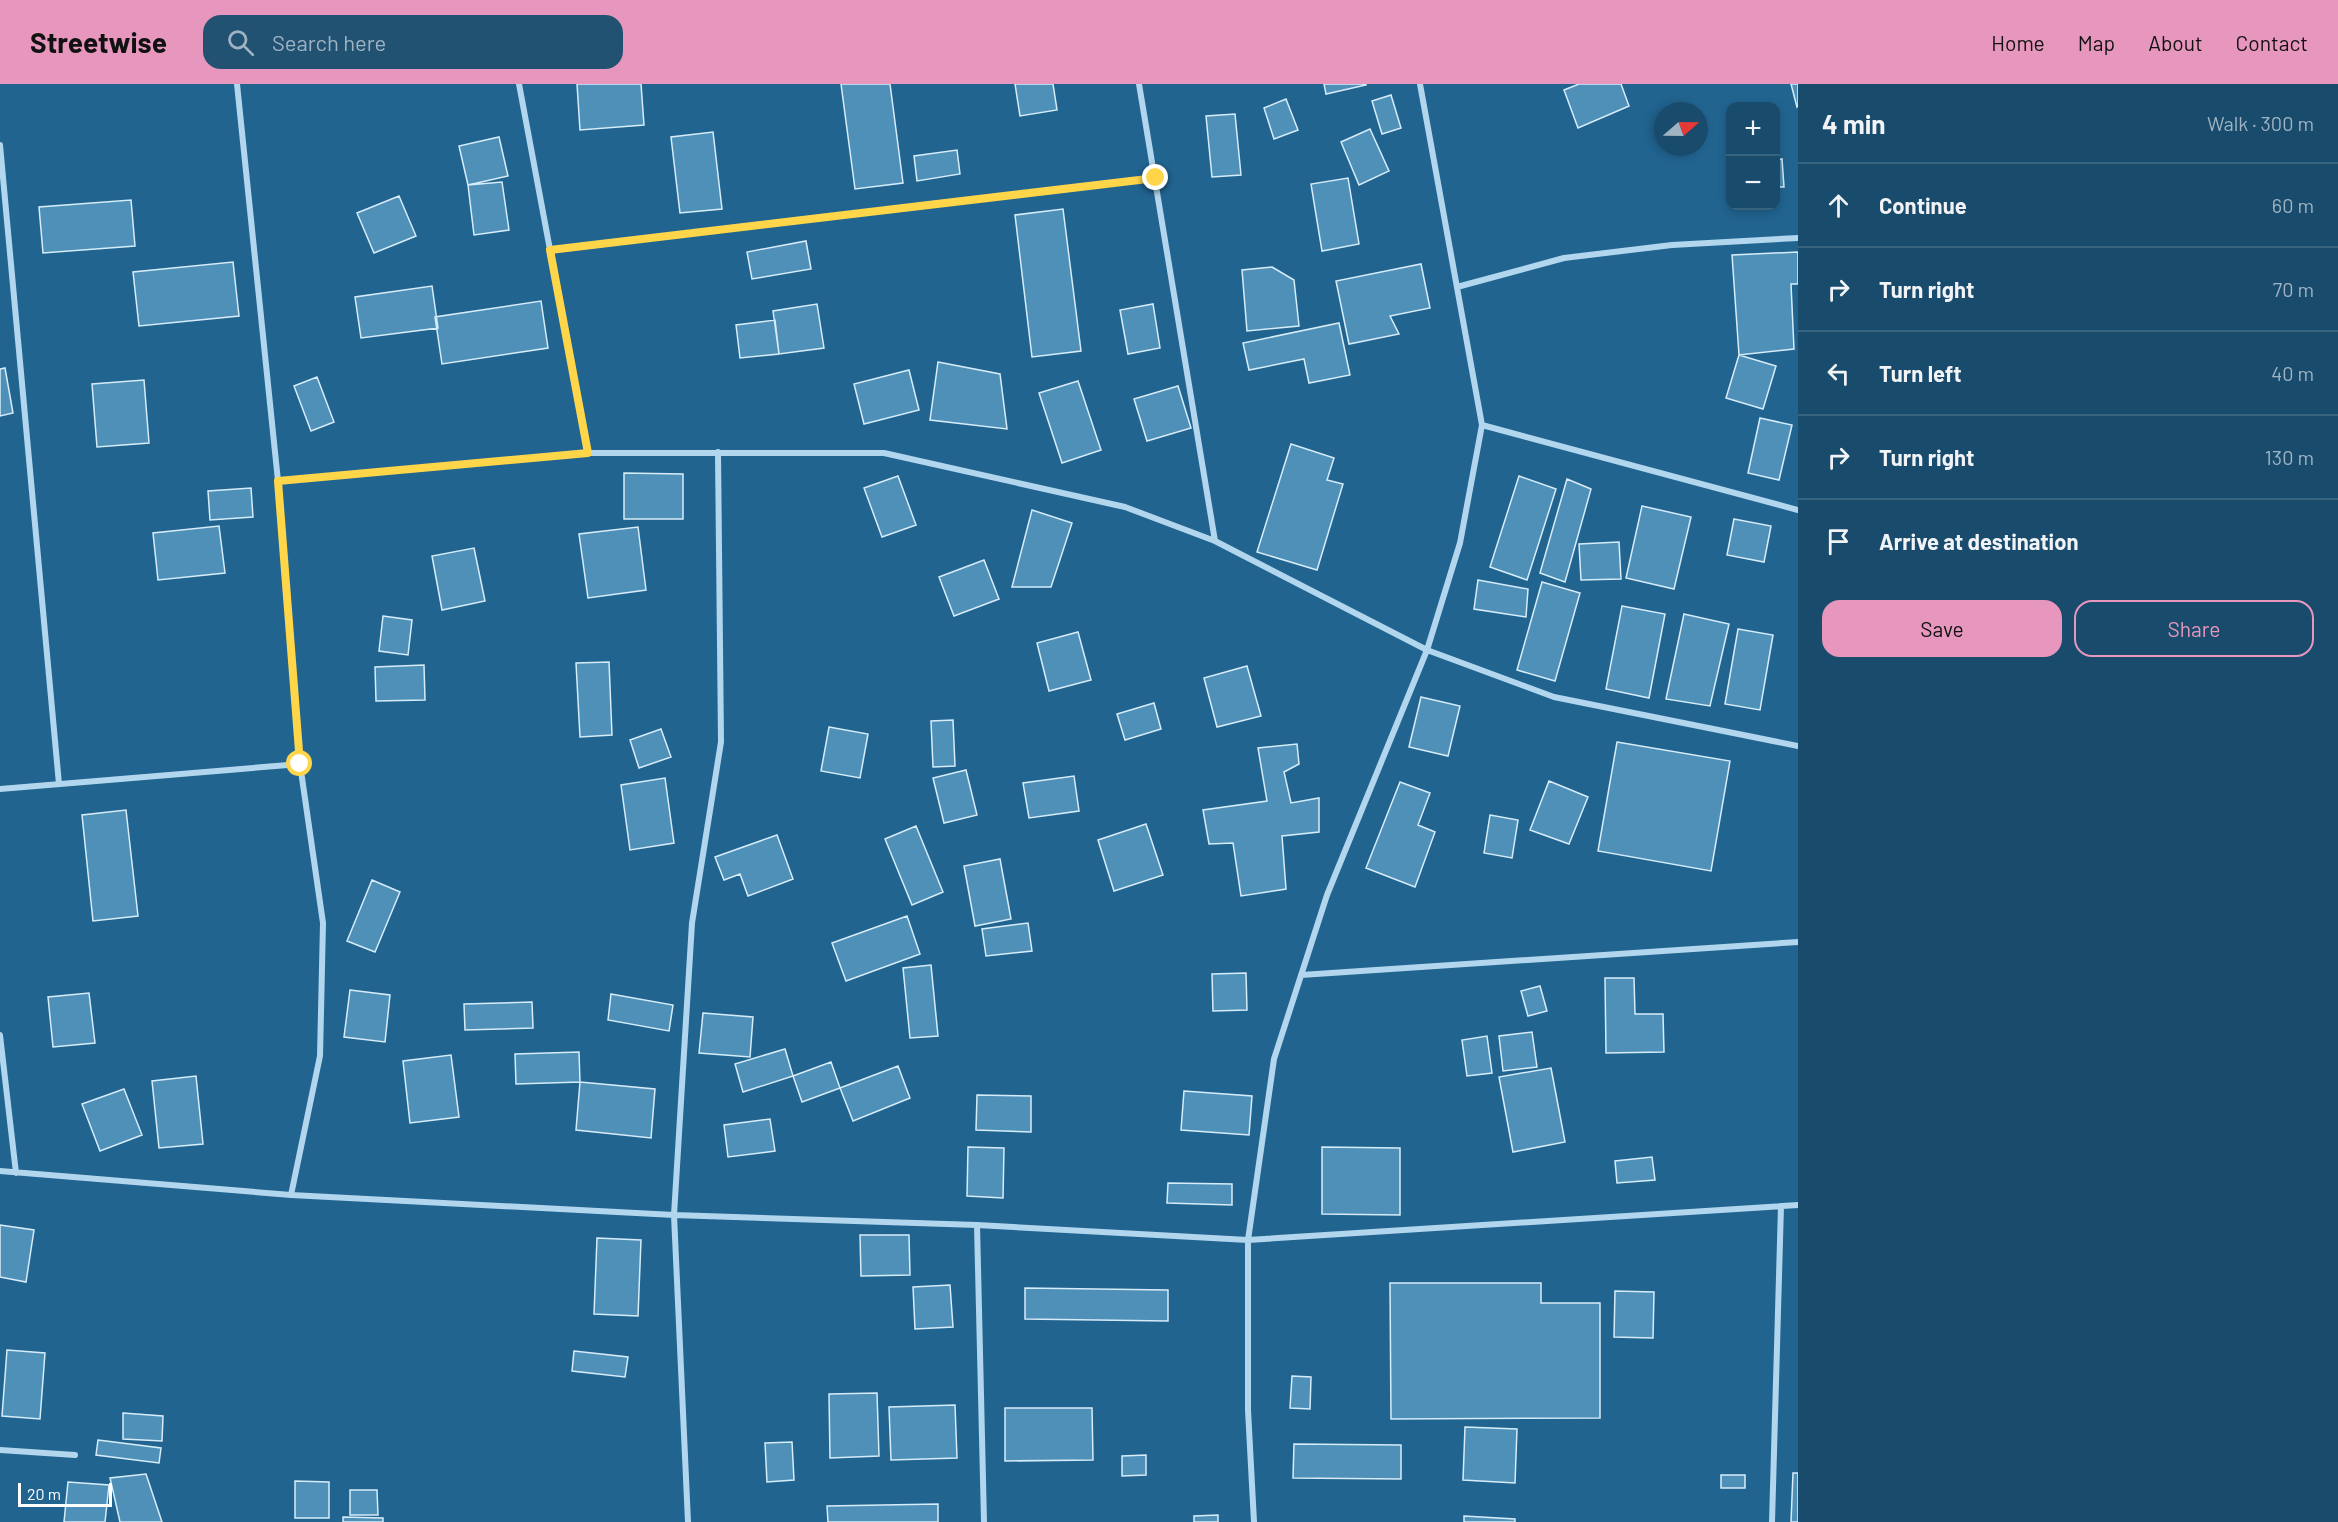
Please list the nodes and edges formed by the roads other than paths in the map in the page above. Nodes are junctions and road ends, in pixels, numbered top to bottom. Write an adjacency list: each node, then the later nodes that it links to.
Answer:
1 (237, 84): 13 (street)
2 (519, 84): 8 (street)
3 (1139, 84): 6 (street)
4 (1420, 84): 9 (street)
5 (0, 145): 19 (street)
6 (1156, 178): 8 (street); 15 (street)
7 (1798, 238): 9 (street)
8 (550, 250): 12 (street)
9 (1457, 287): 10 (street)
10 (1482, 425): 14 (street); 16 (street)
11 (718, 452): 12 (street); 15 (street); 29 (street)
12 (588, 453): 13 (street)
13 (278, 481): 18 (street)
14 (1798, 510)
15 (1215, 541): 16 (street)
16 (1427, 650): 17 (street); 22 (street)
17 (1798, 746)
18 (300, 764): 19 (street); 26 (street)
19 (59, 784): 20 (street)
20 (0, 789)
21 (1798, 942): 22 (street)
22 (1301, 975): 31 (street)
23 (0, 1035): 25 (street)
24 (0, 1171): 25 (street)
25 (16, 1173): 26 (street)
26 (291, 1195): 29 (street)
27 (1798, 1205): 28 (street)
28 (1781, 1206): 31 (street); 37 (street)
29 (674, 1215): 30 (street); 34 (street)
30 (977, 1225): 31 (street); 35 (street)
31 (1248, 1240): 36 (street)
32 (0, 1450): 33 (street)
33 (75, 1455)
34 (688, 1522)
35 (984, 1522)
36 (1254, 1522)
37 (1772, 1522)

